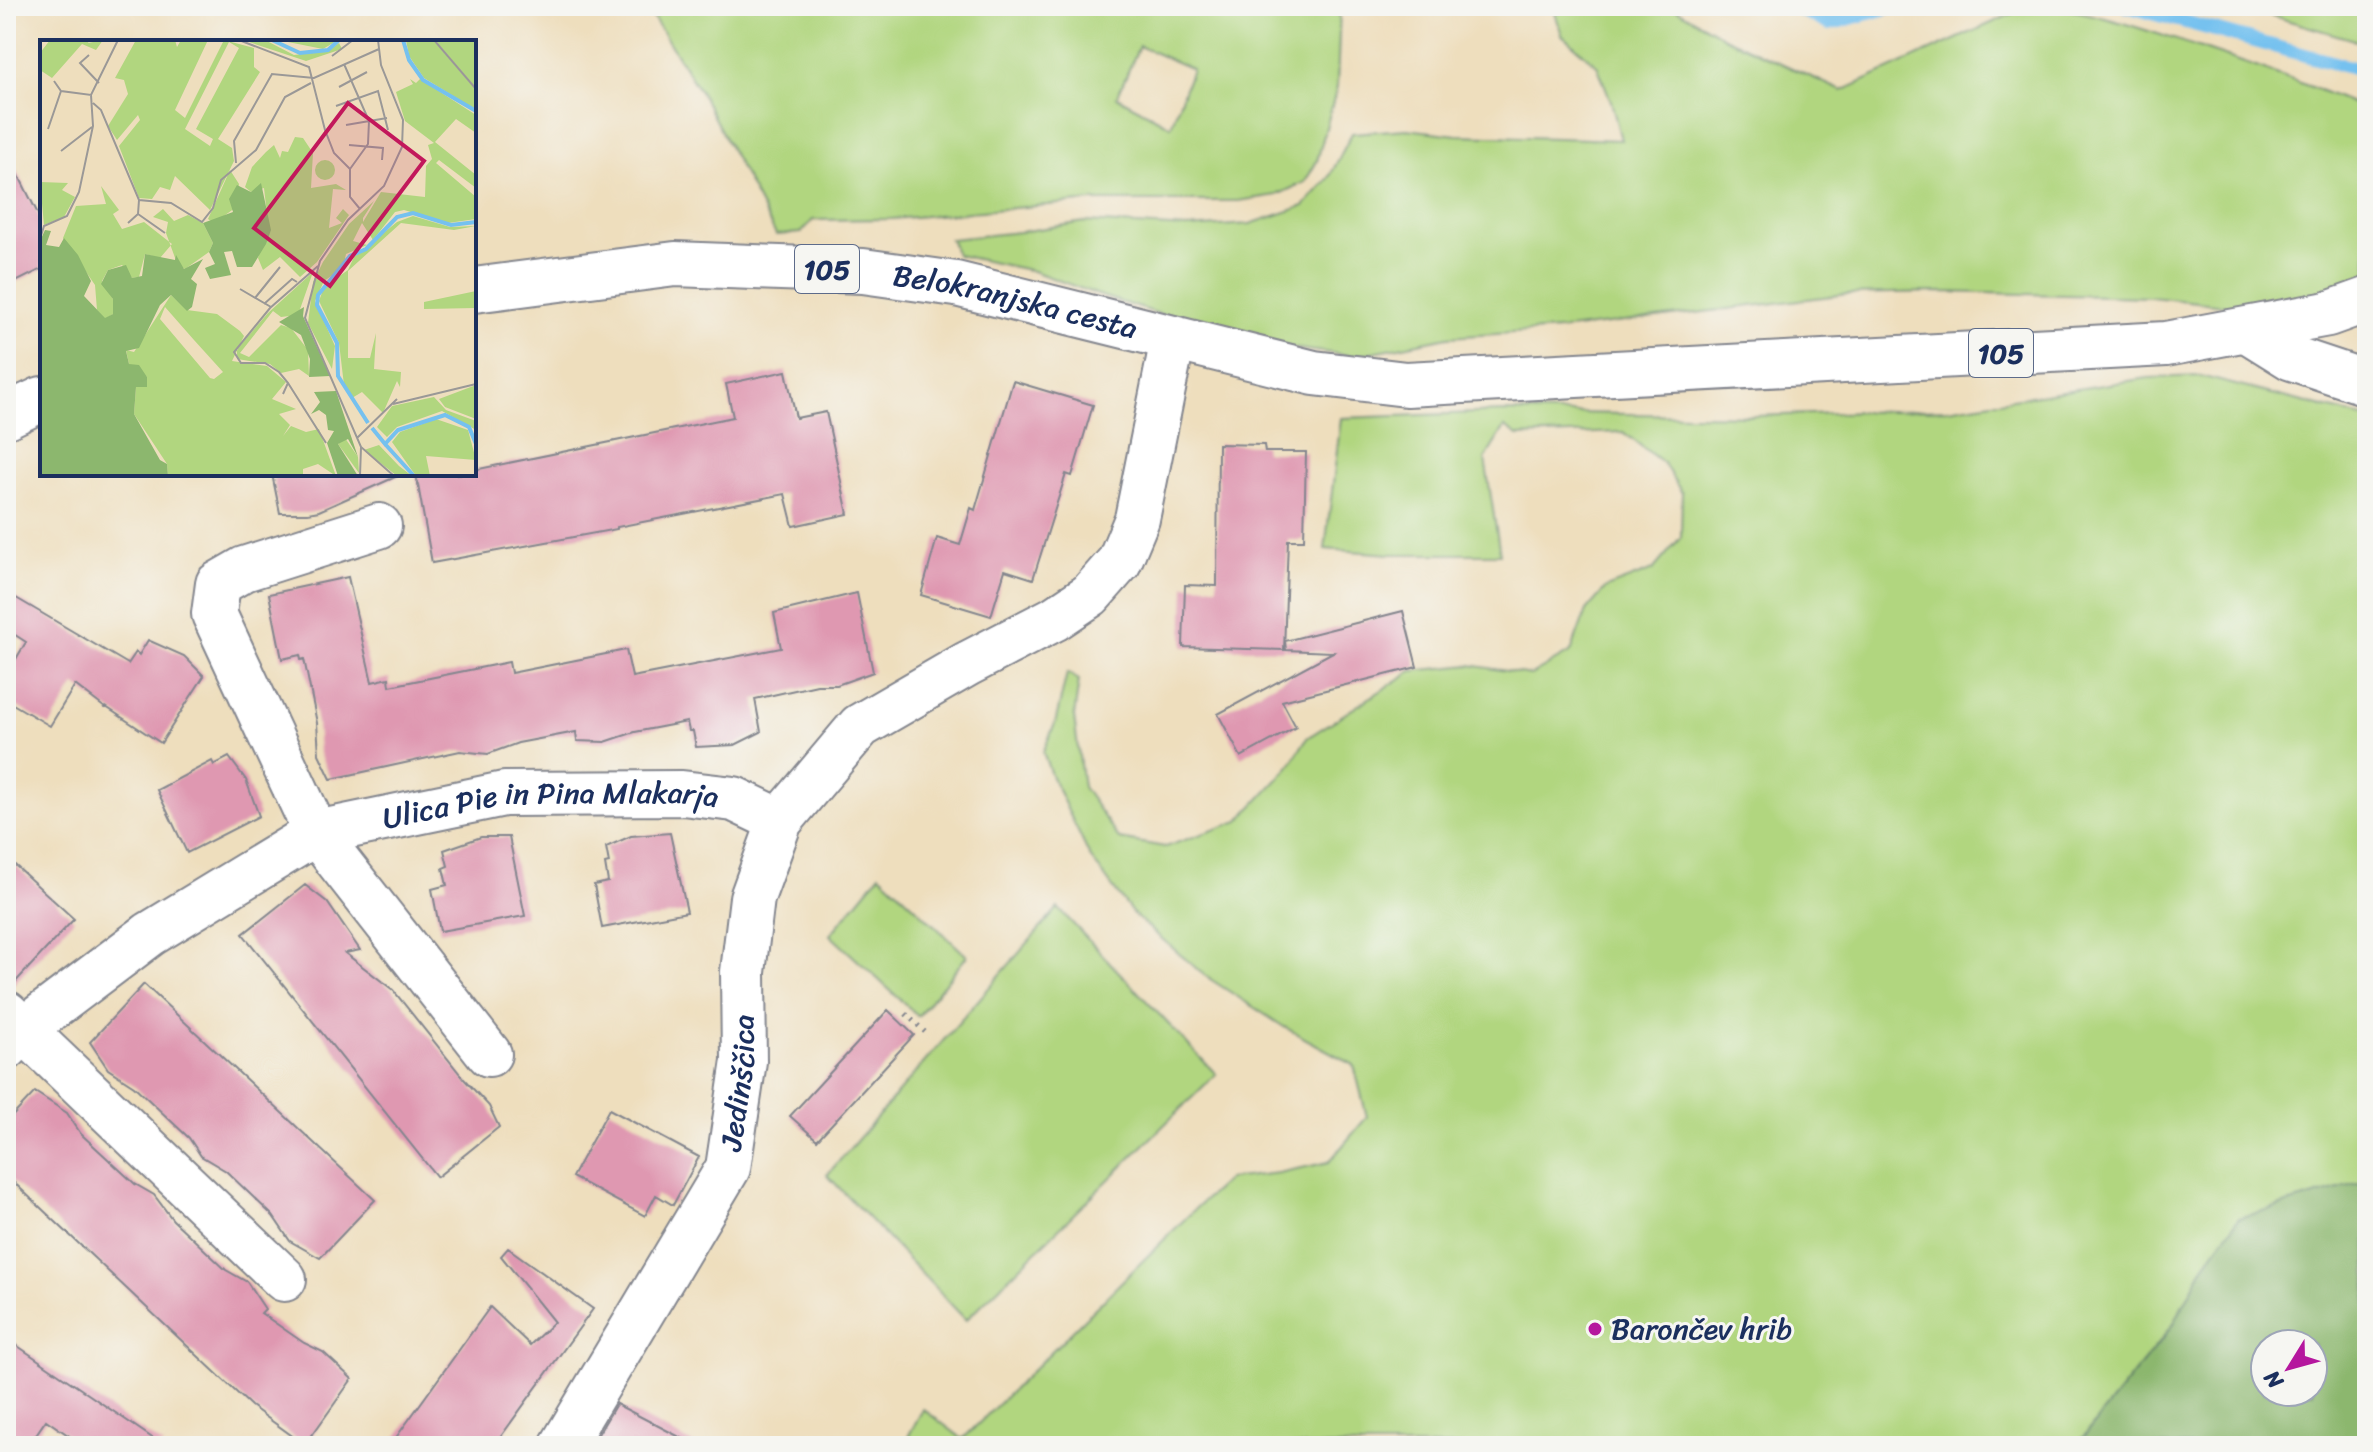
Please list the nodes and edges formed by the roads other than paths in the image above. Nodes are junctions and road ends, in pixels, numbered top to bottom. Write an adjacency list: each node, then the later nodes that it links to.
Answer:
1 (476, 290): 4 (street, Belokranjska cesta / 105)
2 (2367, 300): 3 (street, 105)
3 (2247, 330): 4 (street, 105); 5 (street)
4 (1173, 339): 9 (street)
5 (2367, 383)
6 (40, 400): 7 (street)
7 (6, 416)
8 (379, 526): 10 (street)
9 (780, 821): 10 (street, Ulica Pie in Pina Mlakarja); 14 (street, Jedinščica)
10 (316, 833): 11 (street, Ulica Pie in Pina Mlakarja); 12 (street)
11 (12, 1030): 13 (street, Ulica Pie in Pina Mlakarja)
12 (489, 1054)
13 (284, 1279)
14 (562, 1446)

